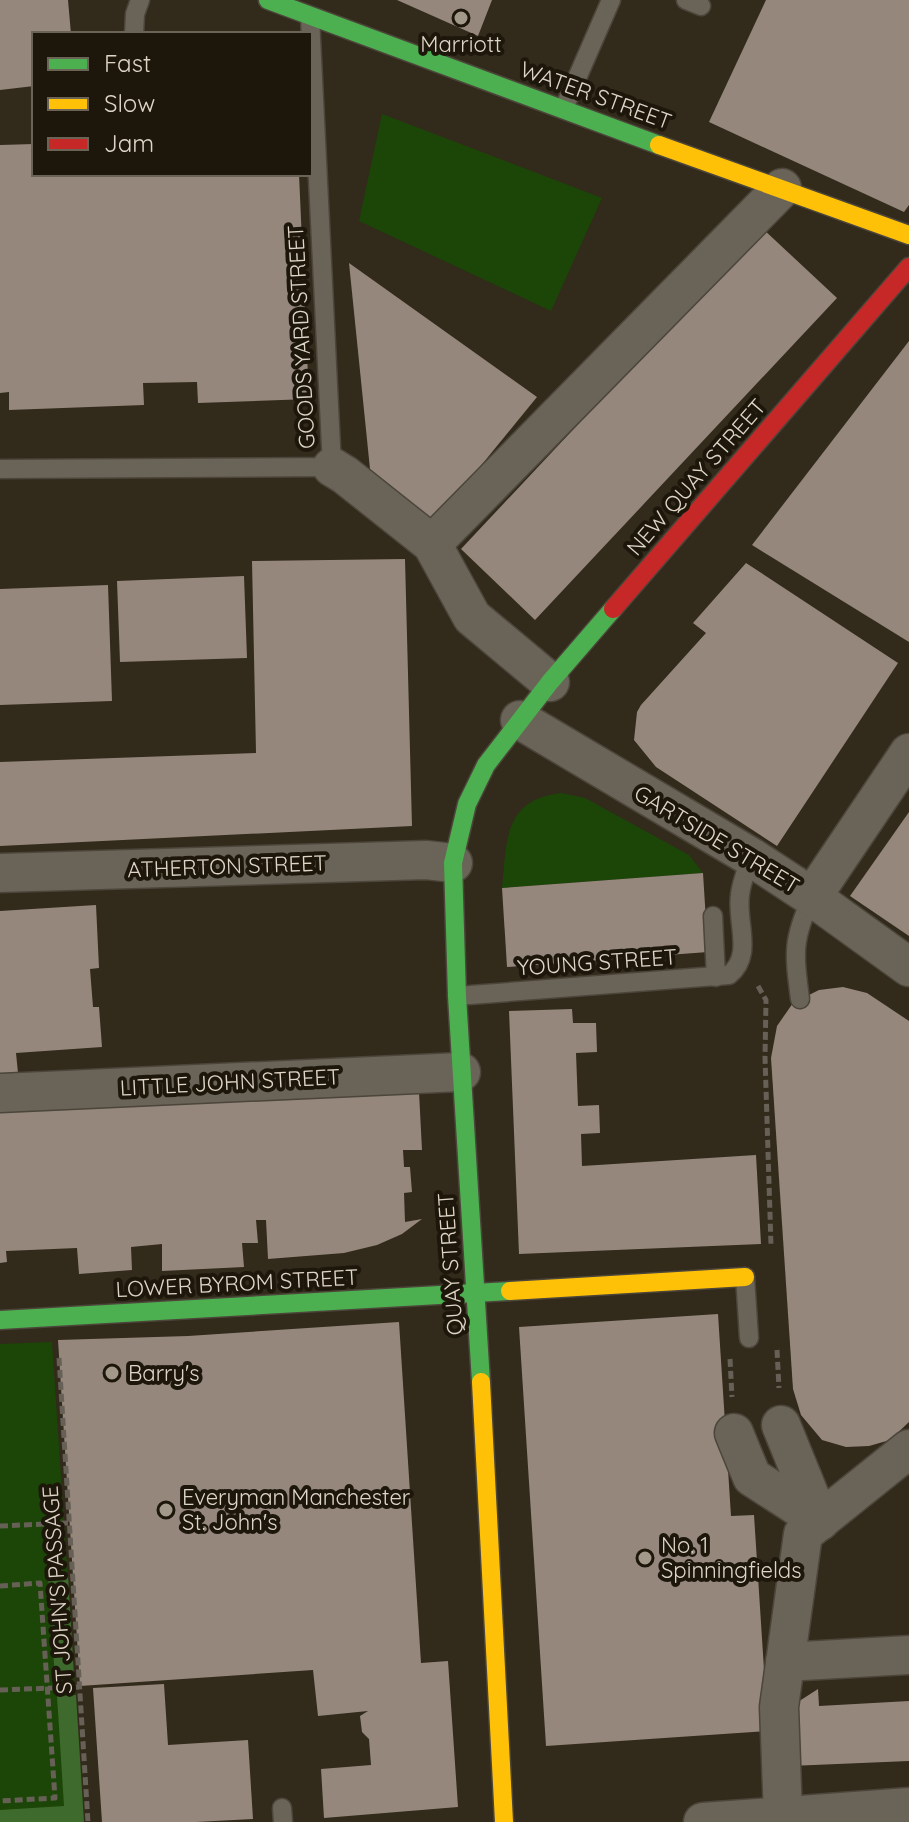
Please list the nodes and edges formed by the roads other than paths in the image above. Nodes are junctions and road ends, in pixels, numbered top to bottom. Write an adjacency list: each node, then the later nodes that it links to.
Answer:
1 (140, 0): 5 (lane)
2 (268, 0): 4 (main road, WATER STREET)
3 (611, 0): 8 (lane)
4 (310, 17): 6 (lane, GOODS YARD STREET); 8 (main road, WATER STREET)
5 (134, 32)
6 (311, 32)
7 (312, 58): 12 (lane, GOODS YARD STREET)
8 (564, 108): 9 (main road, WATER STREET)
9 (782, 188): 10 (main road, WATER STREET); 14 (street)
10 (909, 235)
11 (909, 267): 15 (main road, NEW QUAY STREET)
12 (332, 467): 13 (lane, GOODS YARD STREET); 14 (street)
13 (0, 469)
14 (432, 544): 15 (street)
15 (550, 682): 16 (main road, NEW QUAY STREET)
16 (520, 720): 18 (street, GARTSIDE STREET); 19 (main road, QUAY STREET)
17 (909, 753): 21 (street)
18 (751, 857): 21 (street, GARTSIDE STREET); 24 (lane, YOUNG STREET)
19 (453, 863): 20 (street, ATHERTON STREET); 25 (main road, QUAY STREET)
20 (0, 873)
21 (812, 897): 23 (street, GARTSIDE STREET); 26 (lane)
22 (713, 916): 24 (lane)
23 (909, 967)
24 (716, 977): 25 (lane, YOUNG STREET)
25 (457, 996): 27 (main road, QUAY STREET)
26 (800, 999)
27 (461, 1072): 28 (street, LITTLE JOHN STREET); 30 (main road, QUAY STREET)
28 (0, 1093)
29 (745, 1277): 30 (main road); 32 (lane)
30 (476, 1293): 31 (main road, LOWER BYROM STREET); 41 (main road, QUAY STREET)
31 (0, 1320)
32 (749, 1338)
33 (781, 1425): 36 (street)
34 (734, 1433): 36 (street)
35 (909, 1449): 36 (street)
36 (820, 1521): 38 (street)
37 (909, 1655): 38 (street)
38 (785, 1662): 40 (street)
39 (909, 1807): 40 (street)
40 (804, 1817): 42 (street)
41 (504, 1822)
42 (703, 1822)

